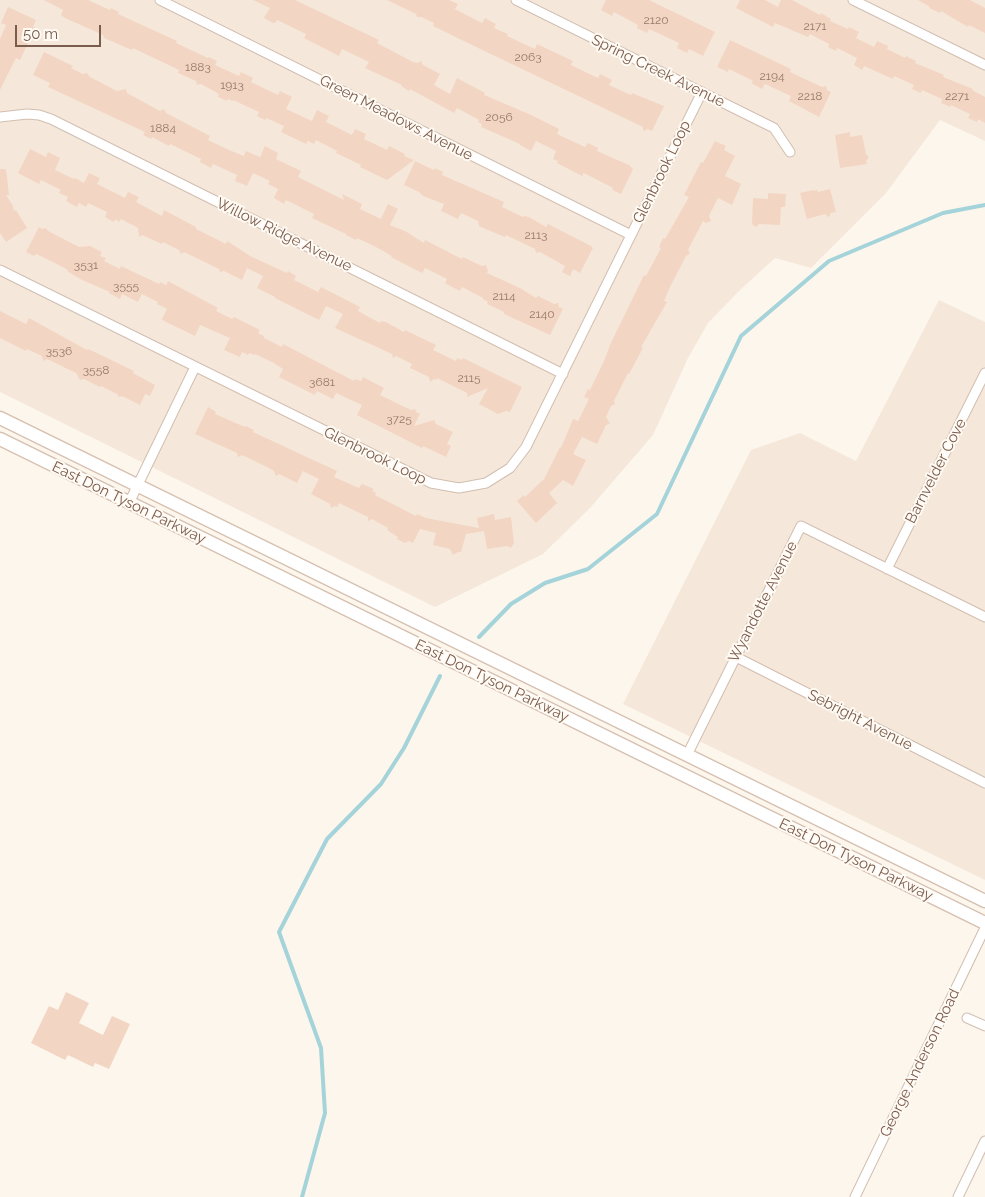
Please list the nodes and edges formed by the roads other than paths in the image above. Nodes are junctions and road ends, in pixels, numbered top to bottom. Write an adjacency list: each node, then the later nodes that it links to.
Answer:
1 (160, 0): 8 (street, Green Meadows Avenue)
2 (516, 0): 5 (street, Spring Creek Avenue)
3 (853, 0): 4 (street)
4 (985, 65)
5 (702, 92): 7 (street, Spring Creek Avenue); 8 (street, Glenbrook Loop)
6 (0, 117): 12 (street, Willow Ridge Avenue)
7 (790, 152)
8 (631, 235): 12 (street, Glenbrook Loop)
9 (0, 270): 10 (street, Glenbrook Loop)
10 (195, 367): 12 (street, Glenbrook Loop); 15 (street)
11 (985, 373): 17 (street, Barnvelder Cove)
12 (563, 374)
13 (0, 418): 15 (main road, East Don Tyson Parkway)
14 (0, 439): 16 (main road, East Don Tyson Parkway)
15 (138, 485): 16 (street); 20 (main road, East Don Tyson Parkway)
16 (129, 503): 23 (main road, East Don Tyson Parkway)
17 (887, 569): 18 (street, Wyandotte Avenue); 19 (street, Wyandotte Avenue)
18 (985, 617)
19 (736, 657): 20 (street, Wyandotte Avenue); 21 (street, Sebright Avenue)
20 (687, 755): 22 (main road, East Don Tyson Parkway)
21 (985, 783)
22 (985, 901)
23 (985, 923)
24 (985, 928): 28 (street, George Anderson Road)
25 (967, 1018): 26 (street)
26 (985, 1026)
27 (985, 1141): 29 (street)
28 (854, 1197)
29 (958, 1197)

